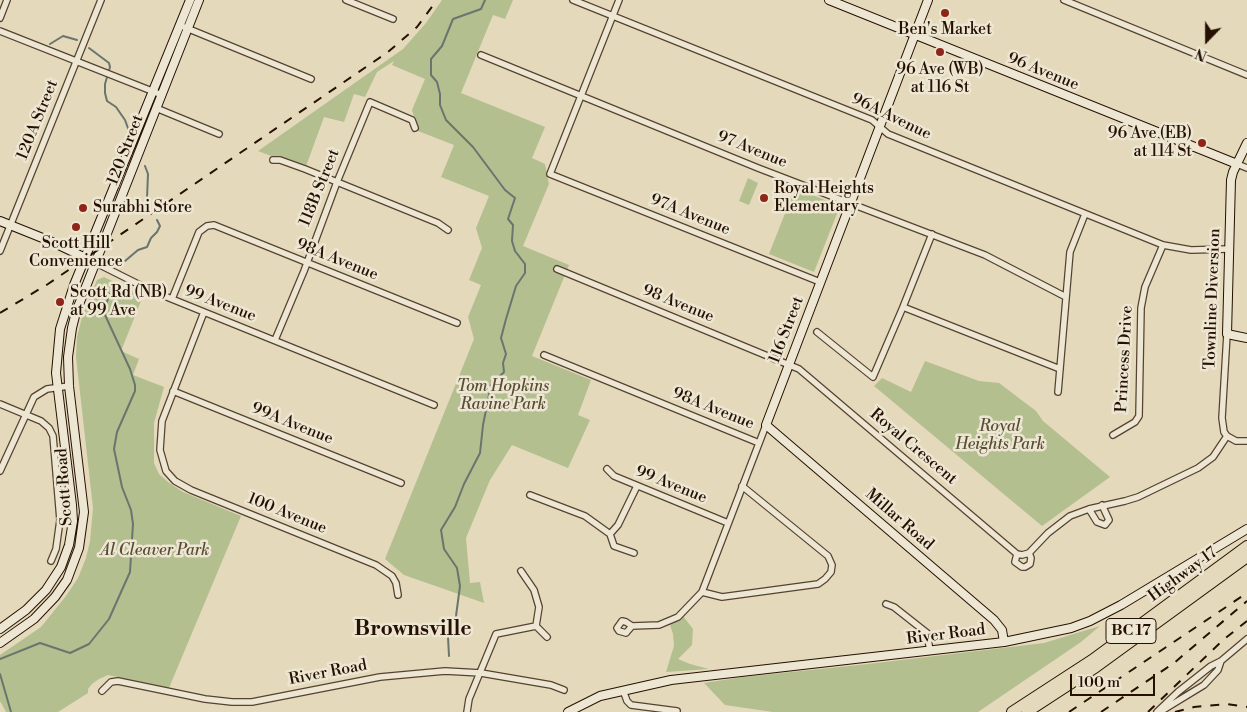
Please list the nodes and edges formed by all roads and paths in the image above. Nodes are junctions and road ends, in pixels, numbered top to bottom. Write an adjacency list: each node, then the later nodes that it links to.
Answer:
1 (8, 0): 12 (street)
2 (101, 0): 19 (street, 120A Street)
3 (190, 0): 14 (street, 120 Street)
4 (199, 0): 15 (street, 120 Street)
5 (346, 0): 13 (street)
6 (573, 0): 11 (street, 96A Avenue)
7 (619, 0): 11 (street)
8 (829, 0): 17 (street, 96 Avenue)
9 (928, 0): 17 (street, 116 Street)
10 (1064, 0): 20 (street)
11 (613, 16): 24 (street); 26 (street, 96A Avenue)
12 (0, 18)
13 (393, 19)
14 (180, 25): 15 (street); 22 (street, 120 Street)
15 (188, 28): 21 (street); 23 (street, 120 Street)
16 (0, 31): 19 (street)
17 (915, 35): 26 (street, 116 Street); 31 (street, 96 Avenue)
18 (481, 55): 24 (street, 97 Avenue)
19 (76, 61): 22 (street); 37 (street, 120A Street)
20 (1247, 75)
21 (311, 79)
22 (153, 92): 23 (street); 43 (street, 120 Street)
23 (162, 95): 25 (street, 120 Street)
24 (582, 96): 34 (street, 97 Avenue); 47 (street, 97A Avenue)
25 (156, 108): 28 (street); 45 (street, 120 Street)
26 (879, 126): 34 (street, 116 Street); 35 (street, 96A Avenue)
27 (416, 128): 33 (street, 118B Street)
28 (219, 134)
29 (1247, 143): 31 (street, Townline Diversion)
30 (273, 160): 33 (street)
31 (1237, 164): 32 (street, 96 Avenue); 42 (street, Townline Diversion)
32 (1247, 168)
33 (336, 182): 38 (street); 44 (street, 118B Street)
34 (851, 203): 39 (street, 97 Avenue); 47 (street, 116 Street)
35 (1085, 214): 40 (street, 96A Avenue); 48 (street)
36 (0, 220): 37 (street, 99 Avenue)
37 (11, 225): 41 (street, 120A Street); 43 (street, 99 Avenue)
38 (448, 230)
39 (932, 234): 48 (street, 97 Avenue); 50 (street)
40 (1162, 245): 42 (street, 96A Avenue); 68 (street, Princess Drive)
41 (0, 250)
42 (1229, 250): 54 (street, Townline Diversion)
43 (86, 258): 45 (street, 99 Avenue); 61 (street, 120 Street)
44 (306, 262): 49 (street, 98A Avenue); 52 (street, 98A Avenue); 56 (street, 118B Street)
45 (96, 263): 49 (street, 99 Avenue); 60 (street, 120 Street)
46 (557, 269): 58 (street, 98 Avenue)
47 (820, 282): 58 (street, 116 Street)
48 (1066, 297): 59 (street)
49 (172, 299): 51 (street, 99 Avenue)
50 (904, 307): 53 (street); 59 (street)
51 (204, 312): 56 (street, 99 Avenue); 62 (street)
52 (457, 323)
53 (817, 332)
54 (1227, 334): 55 (street); 69 (street, Townline Diversion)
55 (1247, 338)
56 (276, 340): 65 (street, 99 Avenue)
57 (544, 355): 71 (street, 98A Avenue)
58 (789, 364): 67 (street, 116 Street); 85 (street, Royal Crescent)
59 (1060, 369): 63 (street)
60 (69, 386): 61 (street); 99 (street, Scott Road)
61 (57, 388): 66 (street); 95 (street, Scott Road)
62 (172, 391): 74 (street, 99A Avenue); 91 (street, 100 Avenue)
63 (1058, 392)
64 (0, 404): 66 (street)
65 (434, 405)
66 (25, 414): 73 (street); 88 (street, Scott Road)
67 (766, 425): 71 (street, 116 Street); 98 (street, Millar Road)
68 (1112, 435)
69 (1227, 436): 70 (street); 78 (street, Royal Crescent)
70 (1247, 441)
71 (760, 443): 76 (street, 116 Street)
72 (607, 469): 75 (street, 99 Avenue)
73 (0, 471)
74 (400, 482)
75 (637, 486): 80 (street, 99 Avenue); 82 (street)
76 (742, 486): 80 (street, 116 Street); 90 (street)
77 (530, 494): 82 (street)
78 (1102, 505): 79 (street, Royal Crescent); 79 (street)
79 (1089, 509): 86 (street, Royal Crescent)
80 (728, 523): 90 (street, 116 Street)
81 (1247, 529): 98 (street, River Road)
82 (610, 534): 84 (street)
83 (1247, 546): 109 (highway, Highway 17 / BC 17)
84 (634, 553)
85 (1017, 554): 86 (street); 86 (street, Royal Crescent)
86 (1029, 554)
87 (1247, 557): 110 (highway, Highway 17 / BC 17)
88 (51, 561)
89 (521, 571): 93 (street)
90 (702, 592): 94 (street, 116 Street)
91 (398, 596)
92 (886, 604): 100 (street)
93 (536, 626): 96 (street); 102 (street)
94 (632, 626)
95 (0, 629)
96 (546, 637)
97 (1247, 639): 101 (street)
98 (1004, 642): 100 (street, River Road)
99 (0, 643)
100 (930, 651): 104 (street, River Road)
101 (1221, 661): 111 (street); 111 (street)
102 (481, 673): 103 (street, River Road); 105 (street, River Road); 107 (street)
103 (564, 690)
104 (623, 690): 106 (street); 108 (street, River Road)
105 (102, 691)
106 (677, 711)
107 (467, 712)
108 (568, 712)
109 (1012, 712)
110 (1027, 712)
111 (1158, 712)

